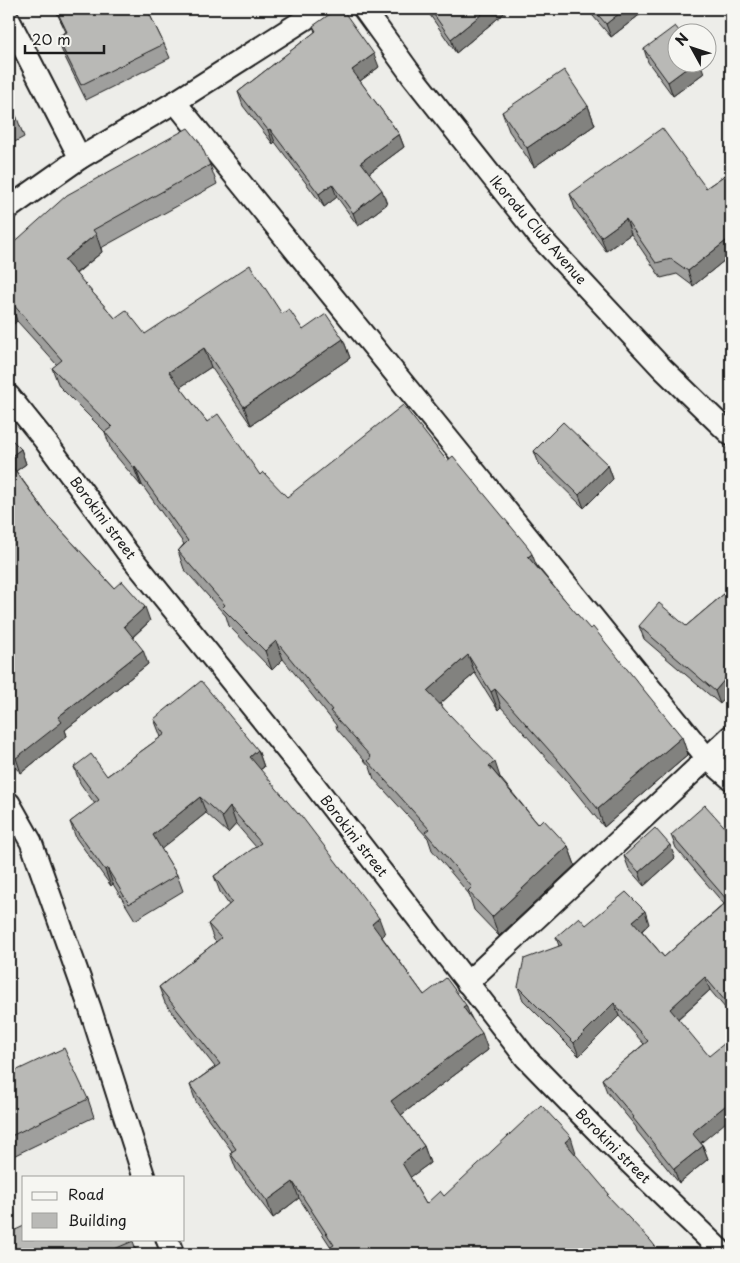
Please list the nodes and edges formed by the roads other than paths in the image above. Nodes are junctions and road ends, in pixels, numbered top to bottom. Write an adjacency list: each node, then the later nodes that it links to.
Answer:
1 (321, 9): 4 (street)
2 (364, 9): 8 (street, Ikorodu Club Avenue)
3 (9, 20): 5 (street)
4 (175, 102): 5 (street); 10 (street)
5 (80, 158): 6 (street)
6 (9, 208)
7 (9, 396): 13 (street, Borokini street)
8 (731, 435)
9 (731, 736): 10 (street)
10 (707, 758): 11 (street); 13 (street)
11 (731, 779)
12 (9, 802): 14 (street)
13 (467, 983): 17 (street, Borokini street)
14 (144, 1176)
15 (167, 1240): 16 (street)
16 (173, 1254)
17 (724, 1254)

